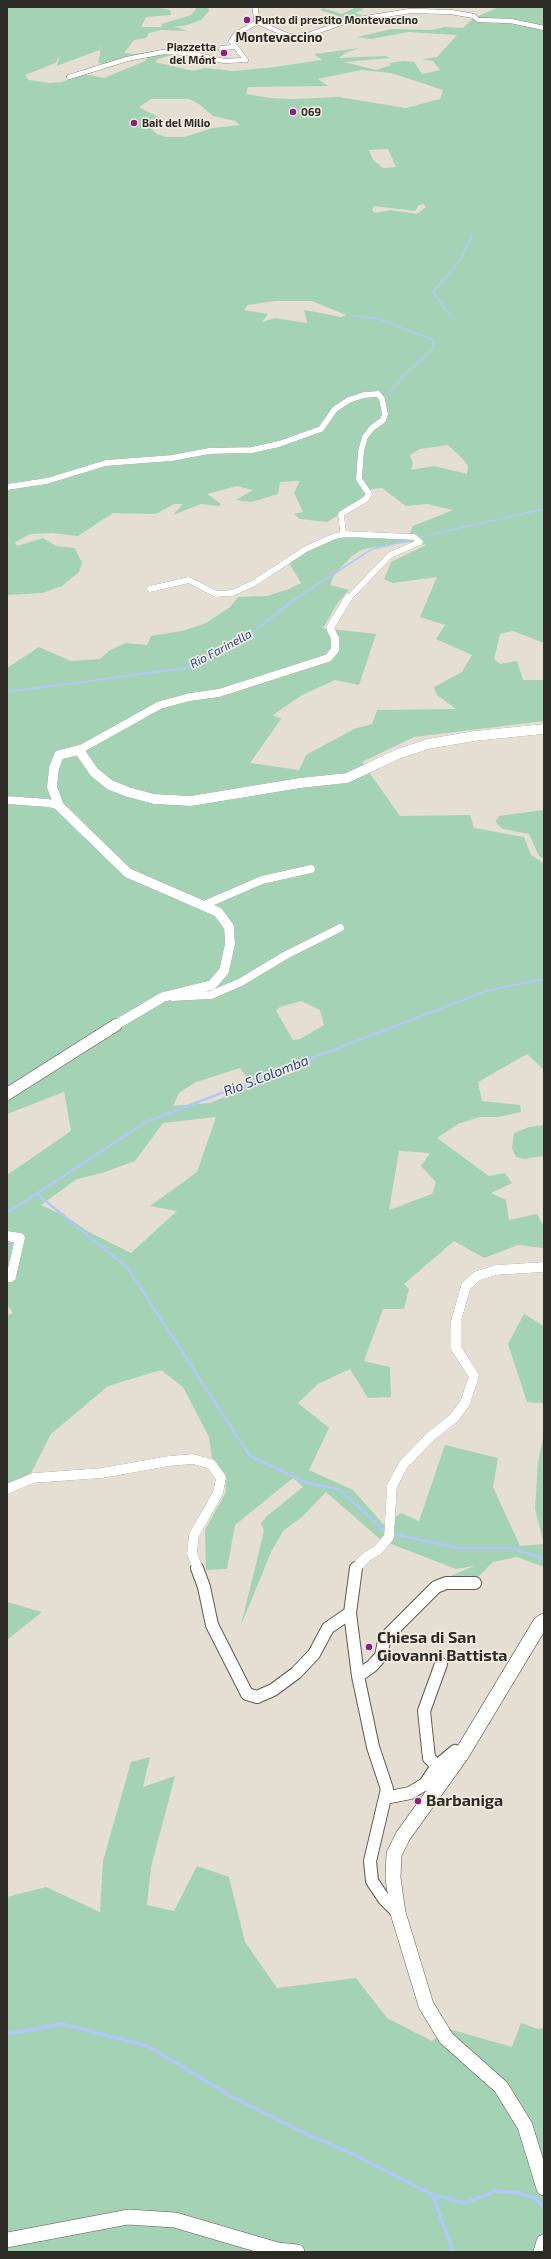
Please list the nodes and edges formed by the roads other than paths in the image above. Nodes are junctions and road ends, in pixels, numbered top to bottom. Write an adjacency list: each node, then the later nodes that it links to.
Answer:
1 (250, 7): 2 (street)
2 (255, 7): 3 (street)
3 (257, 22): 4 (street); 5 (street)
4 (544, 28)
5 (234, 47): 6 (street); 6 (street)
6 (238, 52): 7 (street)
7 (212, 59): 8 (street); 9 (street)
8 (201, 62)
9 (69, 77)
10 (7, 487): 11 (street)
11 (346, 534): 12 (street); 14 (street)
12 (150, 589)
13 (544, 729): 14 (street)
14 (79, 750): 16 (street)
15 (7, 800): 16 (street)
16 (59, 806): 18 (street)
17 (311, 869): 18 (street)
18 (204, 905): 20 (street)
19 (340, 928): 20 (street)
20 (163, 997): 21 (street)
21 (7, 1094)
22 (7, 1236): 24 (street)
23 (544, 1267): 27 (street)
24 (7, 1278)
25 (7, 1489): 27 (street)
26 (475, 1583): 30 (street)
27 (350, 1613): 30 (street)
28 (544, 1621): 31 (street)
29 (441, 1664): 32 (street)
30 (358, 1676): 33 (street)
31 (460, 1754): 32 (street); 34 (street)
32 (437, 1766): 33 (street)
33 (385, 1798): 34 (street)
34 (398, 1913): 35 (street)
35 (544, 2188)
36 (7, 2240): 38 (street)
37 (544, 2242): 39 (street)
38 (297, 2252)
39 (541, 2252)

